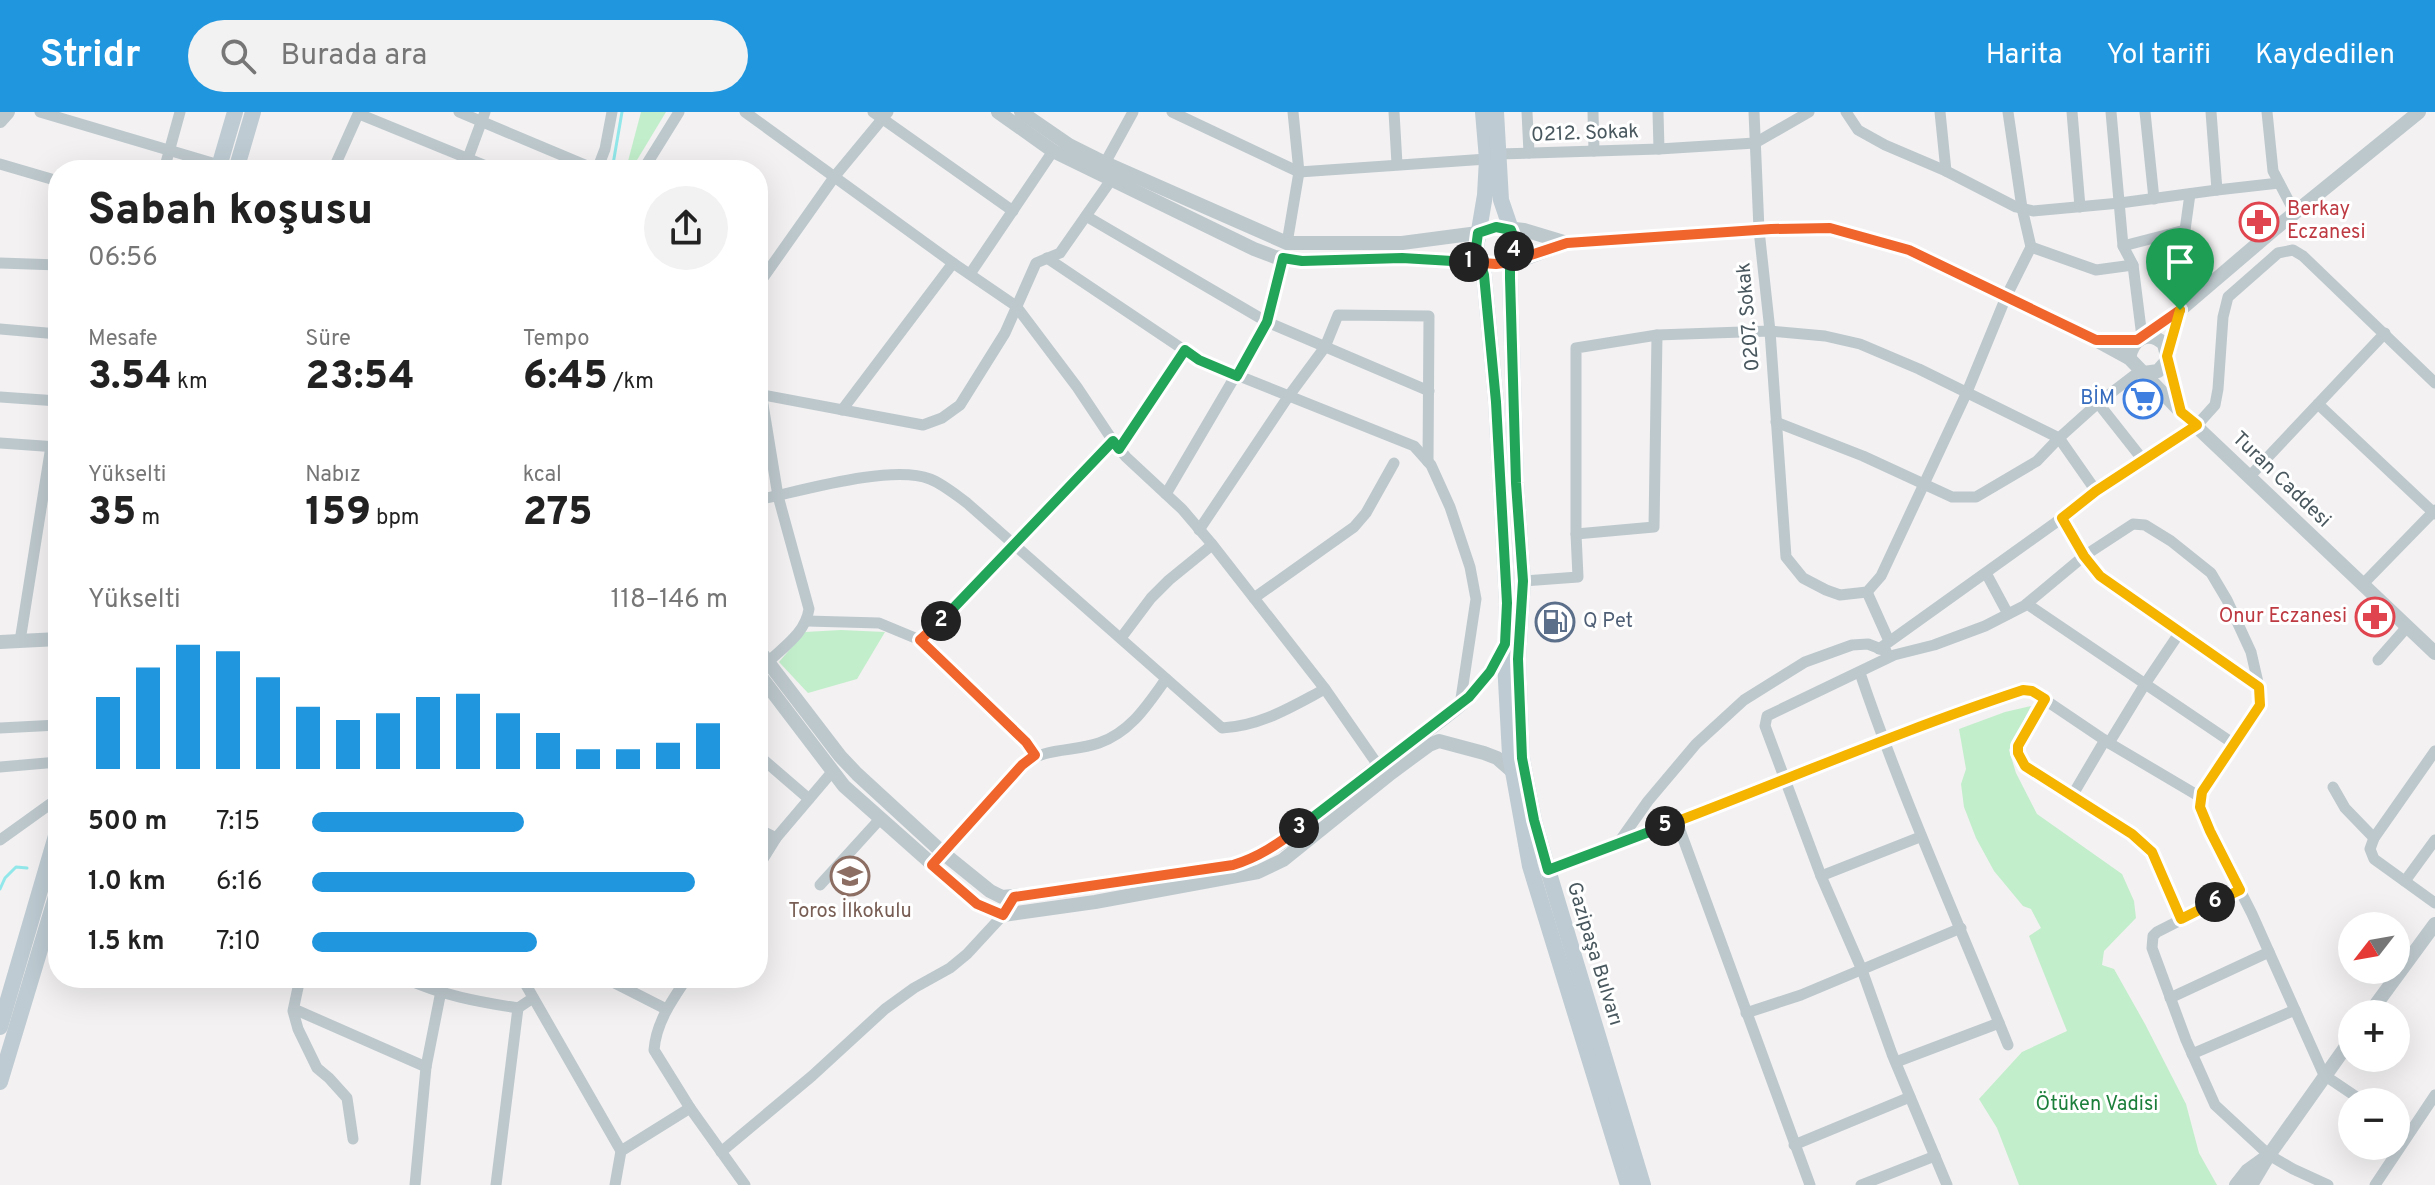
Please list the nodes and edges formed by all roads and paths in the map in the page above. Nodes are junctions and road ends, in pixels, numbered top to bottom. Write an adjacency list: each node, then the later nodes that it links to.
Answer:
1 (8, 112): 35 (street)
2 (40, 112): 38 (street)
3 (180, 112): 38 (street)
4 (235, 112): 46 (main road)
5 (253, 112): 47 (main road)
6 (459, 112): 34 (street)
7 (679, 112): 52 (street)
8 (745, 112): 58 (street)
9 (998, 112): 39 (street)
10 (1021, 112): 53 (street)
11 (1133, 112): 53 (street)
12 (1172, 112): 57 (street)
13 (1293, 112): 57 (street)
14 (1394, 112): 55 (street)
15 (1483, 112): 42 (main road, Gazipaşa Bulvarı)
16 (1496, 112): 42 (main road, Gazipaşa Bulvarı)
17 (1527, 112): 41 (street)
18 (1593, 112): 40 (street)
19 (1658, 112): 37 (street)
20 (1754, 112): 36 (street, 0207. Sokak)
21 (1809, 112): 36 (street, 0212. Sokak)
22 (1846, 112): 56 (street)
23 (1940, 112): 56 (street)
24 (2008, 112): 67 (street)
25 (2072, 112): 66 (street)
26 (2111, 112): 65 (street)
27 (2145, 112): 64 (street)
28 (2211, 112): 62 (street)
29 (2267, 112): 61 (street)
30 (359, 113): 43 (street); 48 (street)
31 (608, 114): 51 (street)
32 (881, 114): 58 (street); 68 (street)
33 (2413, 115): 69 (street)
34 (483, 117): 43 (street); 50 (street)
35 (0, 121)
36 (1755, 143): 37 (street, 0212. Sokak); 72 (street, 0207. Sokak)
37 (1659, 149): 40 (street, 0212. Sokak)
38 (169, 151): 44 (street); 45 (street)
39 (1053, 151): 60 (street); 68 (street)
40 (1594, 151): 41 (street, 0212. Sokak)
41 (1529, 153): 42 (street, 0212. Sokak)
42 (1493, 157): 55 (street, 0212. Sokak); 71 (main road, Gazipaşa Bulvarı); 73 (main road, Gazipaşa Bulvarı)
43 (468, 158): 49 (street)
44 (167, 160)
45 (195, 160)
46 (220, 160)
47 (242, 160)
48 (338, 160)
49 (473, 160)
50 (575, 160)
51 (601, 160)
52 (649, 160)
53 (1105, 163): 74 (street)
54 (0, 164): 59 (street)
55 (1397, 164): 57 (street, 0212. Sokak)
56 (1946, 171): 67 (street)
57 (1299, 172): 74 (street)
58 (835, 176): 83 (street); 86 (street)
59 (48, 178)
60 (1111, 180): 70 (street); 79 (street)
61 (2279, 183): 62 (street); 69 (street)
62 (2217, 190): 63 (street)
63 (2190, 194): 64 (street); 76 (street)
64 (2154, 199): 65 (street)
65 (2120, 203): 66 (street); 76 (street)
66 (2080, 207): 67 (street)
67 (2022, 208): 77 (street)
68 (1013, 211): 87 (street)
69 (2295, 213): 90 (street)
70 (1086, 216): 78 (street); 91 (street)
71 (1511, 230): 73 (street); 75 (street); 81 (main road, Gazipaşa Bulvarı)
72 (1759, 230): 75 (street, Turan Caddesi); 88 (street, Turan Caddesi); 93 (street, 0207. Sokak)
73 (1478, 233): 74 (street); 80 (main road, Gazipaşa Bulvarı)
74 (1287, 243)
75 (1567, 243): 81 (street)
76 (2123, 246): 85 (street)
77 (2031, 247): 85 (street); 88 (street)
78 (1047, 258): 89 (street); 100 (street)
79 (1283, 258): 80 (street); 91 (street)
80 (1480, 262): 81 (street); 155 (main road, Gazipaşa Bulvarı)
81 (1510, 262): 141 (main road, Gazipaşa Bulvarı)
82 (0, 263): 84 (street)
83 (953, 263): 87 (street); 114 (street)
84 (48, 265)
85 (2133, 265): 97 (street)
86 (768, 271)
87 (970, 274): 89 (street)
88 (2006, 297): 98 (street, Turan Caddesi); 107 (street)
89 (1016, 306): 114 (street); 121 (street)
90 (2180, 310): 97 (street); 101 (street)
91 (1267, 322): 99 (street); 104 (street)
92 (0, 329): 94 (street)
93 (1770, 331): 96 (street); 107 (street); 116 (street, 0207. Sokak)
94 (48, 333)
95 (2385, 333): 105 (street); 113 (street); 117 (street)
96 (1657, 335): 136 (street); 136 (street)
97 (2140, 339): 98 (street, Turan Caddesi); 101 (street); 102 (street)
98 (2096, 340): 102 (street, Turan Caddesi)
99 (1325, 347): 106 (street); 106 (street); 110 (street)
100 (1185, 350): 104 (street); 121 (street)
101 (2167, 356): 103 (street); 115 (street)
102 (2129, 358): 103 (street, Turan Caddesi)
103 (2142, 371): 112 (street); 115 (street, Turan Caddesi)
104 (1237, 376): 110 (street); 130 (street)
105 (2435, 383)
106 (1429, 391): 124 (street)
107 (1967, 392): 118 (street); 127 (street)
108 (768, 396): 114 (street)
109 (0, 397): 111 (street)
110 (1288, 397): 124 (street); 135 (street)
111 (48, 400)
112 (2098, 403): 118 (street); 123 (street)
113 (2318, 404): 126 (street); 133 (street)
114 (842, 410)
115 (2181, 412): 117 (street, Turan Caddesi)
116 (1776, 422): 127 (street); 143 (street, 0207. Sokak)
117 (2197, 425): 123 (street); 126 (street, Turan Caddesi)
118 (2059, 438): 127 (street); 129 (street)
119 (768, 439): 131 (street)
120 (0, 443): 122 (street)
121 (1116, 445): 130 (street); 137 (street)
122 (48, 446)
123 (2143, 460): 129 (street)
124 (1428, 462): 169 (street)
125 (1394, 463): 144 (street)
126 (2249, 477): 142 (street, Turan Caddesi)
127 (1924, 485): 143 (street)
128 (48, 486): 153 (street)
129 (2096, 491): 134 (street)
130 (1166, 494): 135 (street)
131 (778, 496): 132 (street); 137 (street); 147 (street)
132 (768, 498)
133 (2434, 512): 142 (street)
134 (2062, 518): 139 (street); 140 (street)
135 (1199, 530): 138 (street)
136 (1576, 534): 141 (street)
137 (1015, 544): 150 (street); 152 (street)
138 (1212, 545): 144 (street); 150 (street)
139 (2084, 556): 145 (street); 149 (street); 166 (street)
140 (1986, 573): 146 (street); 156 (street)
141 (1523, 581): 202 (main road, Gazipaşa Bulvarı)
142 (2362, 585): 148 (street, Turan Caddesi)
143 (1867, 592): 156 (street)
144 (1254, 598): 167 (street)
145 (2027, 604): 146 (street); 165 (street)
146 (2008, 614): 158 (street)
147 (807, 621): 152 (street); 160 (street)
148 (2407, 627): 157 (street, Turan Caddesi); 159 (street)
149 (2180, 632): 165 (street); 166 (street)
150 (1121, 638): 164 (street)
151 (48, 640): 153 (street)
152 (920, 640): 176 (street)
153 (20, 641): 154 (street)
154 (0, 642)
155 (1505, 644): 169 (street); 182 (main road, Gazipaşa Bulvarı)
156 (1884, 645): 158 (street); 197 (street)
157 (2435, 653)
158 (1894, 655): 161 (street)
159 (2378, 660)
160 (768, 663)
161 (1860, 673): 172 (street); 183 (street)
162 (768, 677): 199 (street)
163 (768, 679): 181 (street)
164 (1166, 679): 167 (street); 176 (street)
165 (2145, 684): 173 (street); 174 (street)
166 (2259, 687): 174 (street)
167 (1325, 689): 180 (street)
168 (2045, 699): 172 (street); 173 (street); 185 (street)
169 (1460, 705): 180 (street)
170 (48, 726): 171 (street)
171 (0, 728)
172 (1883, 741): 183 (street); 192 (street)
173 (2107, 741): 185 (street); 186 (street)
174 (2234, 744): 186 (street)
175 (2435, 751): 194 (street)
176 (1035, 755): 199 (street)
177 (48, 763): 179 (street)
178 (768, 764): 187 (street)
179 (0, 767)
180 (1382, 771): 182 (street); 207 (street); 209 (street)
181 (832, 772): 187 (street); 189 (street)
182 (1513, 772): 255 (main road, Gazipaşa Bulvarı)
183 (1785, 781): 190 (street); 203 (street)
184 (2333, 787): 194 (street)
185 (2072, 796): 210 (street)
186 (2202, 798): 206 (street)
187 (809, 799): 193 (street)
188 (48, 806): 195 (street)
189 (880, 819): 201 (street); 205 (street)
190 (1677, 822): 197 (street); 229 (street)
191 (768, 834): 193 (street)
192 (1920, 837): 203 (street); 213 (street)
193 (776, 838): 198 (street)
194 (2374, 838): 204 (street)
195 (0, 840)
196 (2435, 840): 204 (street)
197 (1618, 843): 202 (street)
198 (768, 851)
199 (943, 853): 201 (street); 207 (street)
200 (48, 863): 231 (main road)
201 (932, 865): 209 (street)
202 (1548, 870): 256 (main road, Gazipaşa Bulvarı)
203 (1821, 876): 215 (street)
204 (2405, 881): 208 (street)
205 (820, 885)
206 (2240, 890): 210 (street); 214 (street)
207 (1014, 897): 209 (street)
208 (2435, 903)
209 (1003, 915): 247 (street)
210 (2181, 919): 223 (street)
211 (48, 923): 238 (main road)
212 (2435, 924): 224 (street)
213 (1961, 928): 215 (street); 230 (street)
214 (2269, 952): 223 (street); 228 (street)
215 (1862, 970): 229 (street); 235 (street)
216 (298, 988): 226 (street)
217 (433, 988): 221 (street)
218 (528, 988): 222 (street)
219 (625, 988): 227 (street)
220 (680, 988): 227 (street)
221 (441, 991): 225 (street); 236 (street)
222 (533, 998): 225 (street); 246 (street)
223 (2170, 998): 233 (street)
224 (2379, 1000)
225 (518, 1008): 252 (street)
226 (294, 1009): 236 (street); 244 (street)
227 (666, 1009): 242 (street)
228 (2295, 1010): 233 (street); 237 (street)
229 (1746, 1013): 245 (street)
230 (1999, 1023): 232 (street); 235 (street)
231 (0, 1027)
232 (2008, 1045)
233 (2192, 1054): 248 (street)
234 (2338, 1056): 237 (street)
235 (1896, 1062): 241 (street)
236 (426, 1067): 251 (street)
237 (2324, 1075): 239 (street); 248 (street)
238 (0, 1082)
239 (2343, 1088)
240 (2435, 1095): 243 (street)
241 (1910, 1097): 245 (street); 249 (street)
242 (690, 1108): 246 (street); 247 (street)
243 (2410, 1131)
244 (353, 1139)
245 (1794, 1145): 257 (street)
246 (621, 1151): 253 (street)
247 (721, 1152): 254 (street)
248 (2269, 1155): 260 (street); 261 (street); 262 (street)
249 (1935, 1156): 258 (street); 259 (street)
250 (2391, 1160): 263 (street)
251 (415, 1185)
252 (496, 1185)
253 (615, 1185)
254 (745, 1185)
255 (1628, 1185)
256 (1643, 1185)
257 (1810, 1185)
258 (1861, 1185)
259 (1947, 1185)
260 (2236, 1185)
261 (2251, 1185)
262 (2328, 1185)
263 (2375, 1185)

